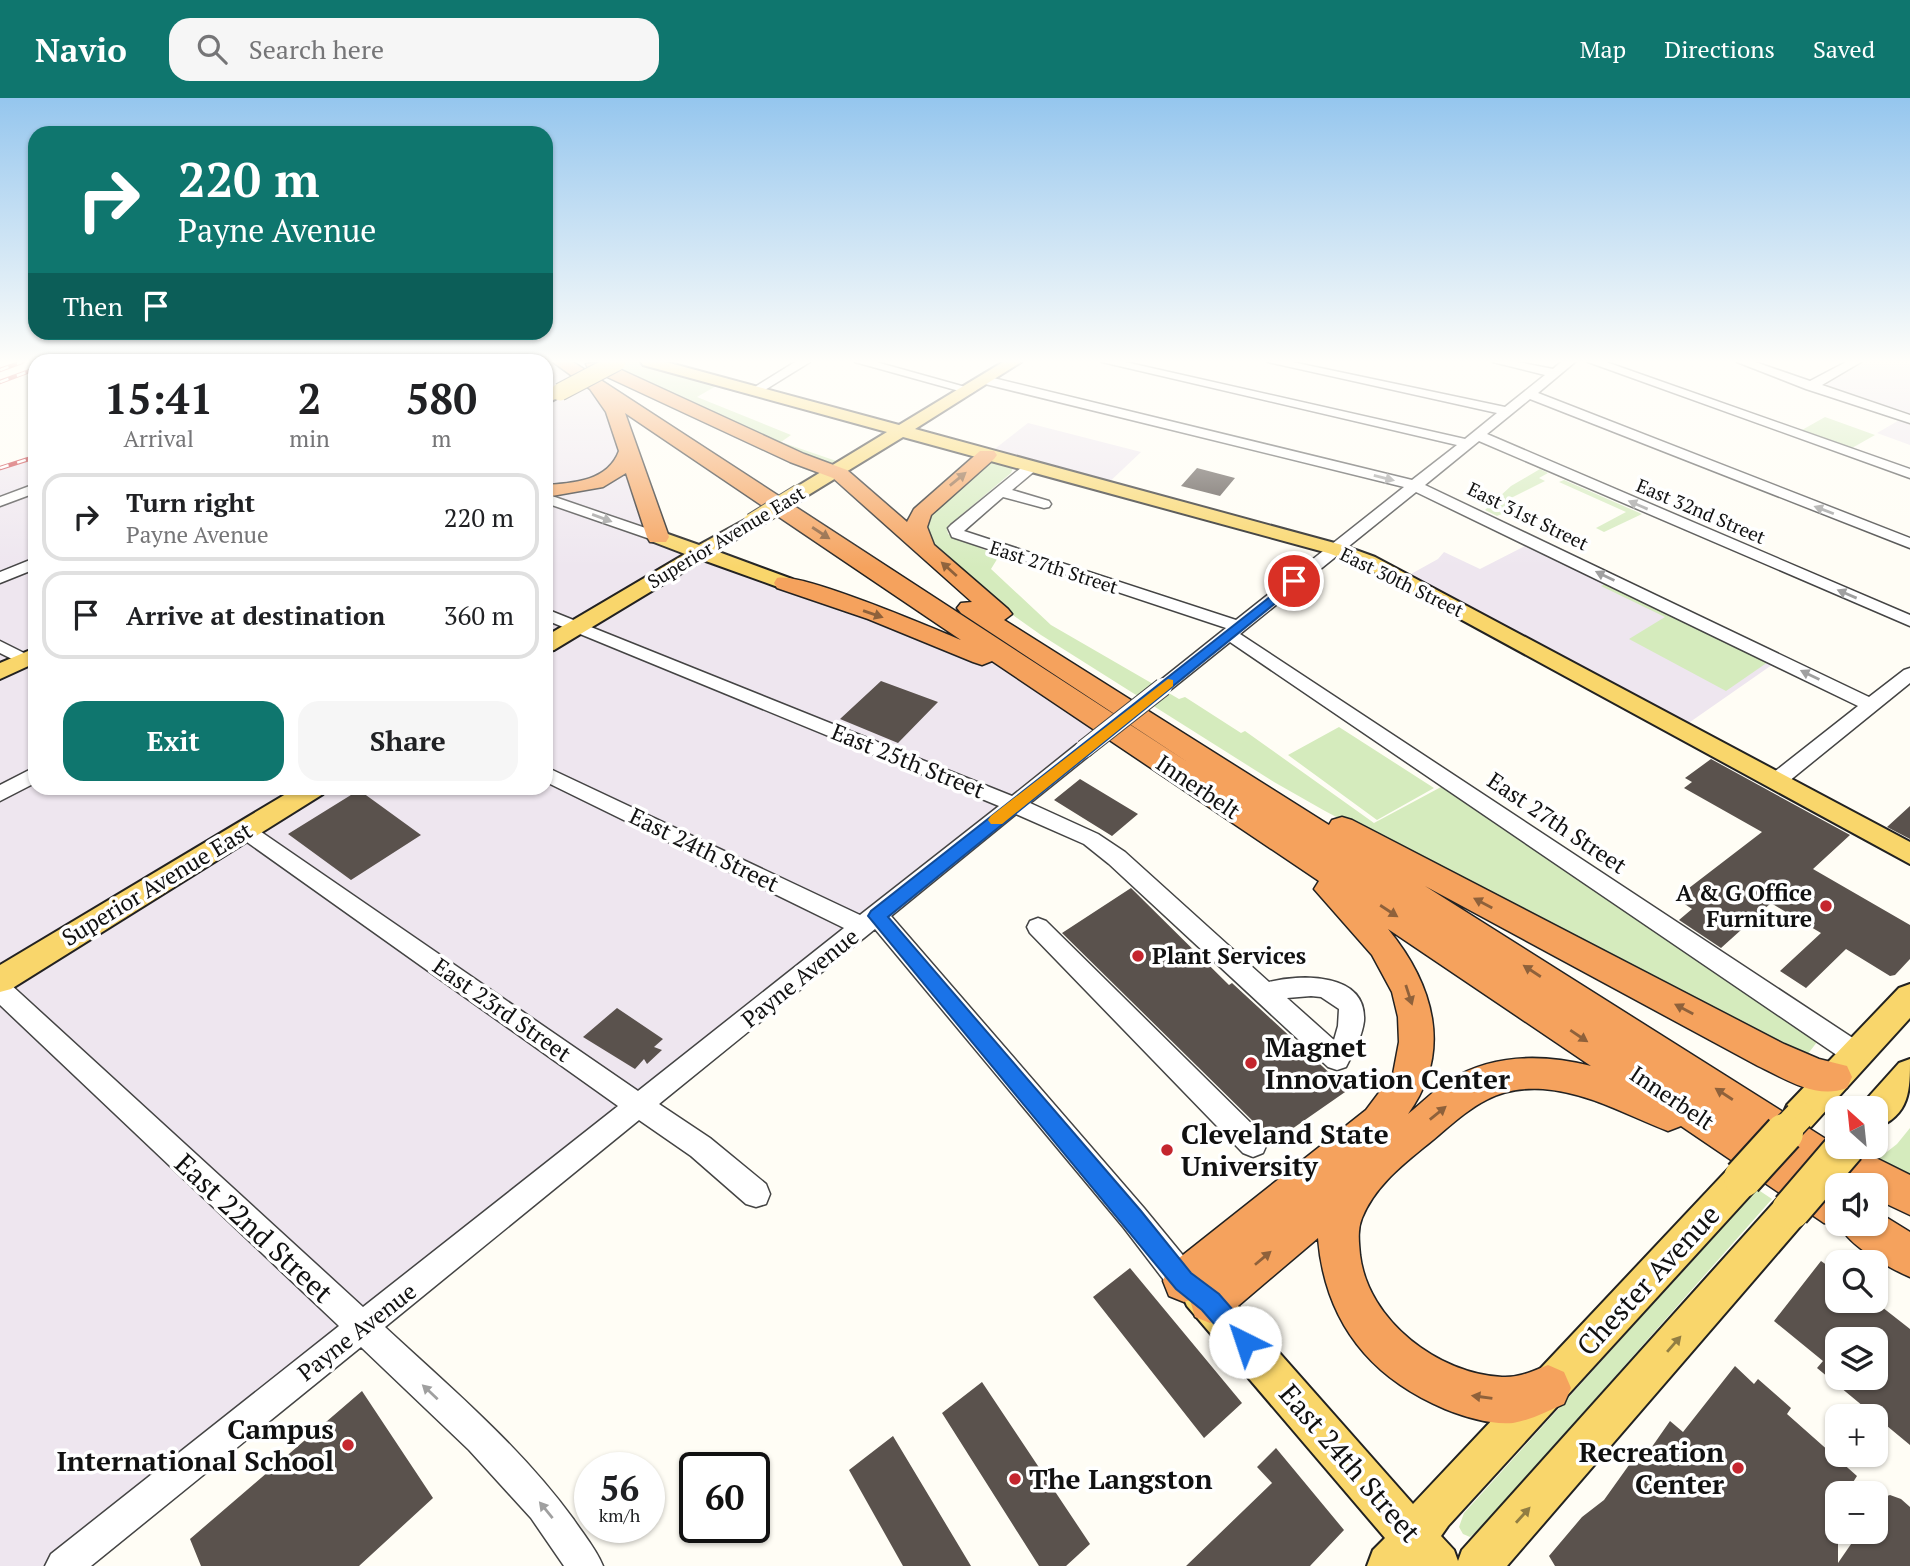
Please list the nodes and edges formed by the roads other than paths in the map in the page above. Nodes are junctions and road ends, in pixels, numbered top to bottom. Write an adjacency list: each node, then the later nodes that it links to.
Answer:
1 (899, 430): 17 (main road, Superior Avenue East)
2 (622, 431): 13 (highway)
3 (667, 431): 45 (highway, Innerbelt, one-way to 45)
4 (684, 431): 43 (highway, Innerbelt)
5 (734, 431): 17 (highway)
6 (901, 431): 14 (main road, East 30th Street)
7 (1191, 431): 18 (street, East 31st Street, one-way to 18)
8 (1432, 431): 12 (street, East 32nd Street)
9 (1483, 431): 12 (street, Payne Avenue)
10 (1621, 431): 26 (street, one-way to 10)
11 (1787, 431): 16 (street)
12 (1472, 439): 18 (street, Payne Avenue); 34 (street, East 32nd Street, one-way to 12)
13 (629, 450): 19 (highway); 25 (highway)
14 (987, 455): 15 (main road, East 30th Street); 27 (highway, one-way to 14)
15 (1032, 466): 21 (street); 28 (main road, East 30th Street)
16 (1910, 474)
17 (826, 475): 27 (highway); 29 (main road, Superior Avenue East, bridge)
18 (1414, 485): 28 (street, Payne Avenue); 44 (street, East 31st Street, one-way to 18)
19 (553, 490)
20 (28, 491): 23 (street)
21 (1000, 491): 24 (street); 36 (street, East 27th Street)
22 (553, 500): 25 (street, one-way to 25)
23 (0, 502)
24 (1044, 504)
25 (659, 537): 29 (main road)
26 (1910, 544)
27 (924, 547): 43 (highway, one-way to 27)
28 (1335, 549): 36 (street, Payne Avenue); 49 (main road, East 30th Street)
29 (703, 553): 32 (main road); 35 (main road, Superior Avenue East)
30 (28, 566): 31 (street)
31 (0, 578)
32 (785, 583): 45 (highway, one-way to 45)
33 (553, 617): 35 (street, East 25th Street)
34 (1910, 621)
35 (576, 626): 37 (main road, Superior Avenue East); 52 (street, East 25th Street)
36 (1233, 631): 52 (street, Payne Avenue, bridge); 62 (street, East 27th Street)
37 (553, 641)
38 (0, 646): 39 (street)
39 (28, 657)
40 (28, 658): 41 (main road)
41 (0, 672)
42 (1910, 674): 44 (street)
43 (1117, 703): 46 (highway, Innerbelt)
44 (1871, 705): 49 (street)
45 (1091, 716): 53 (highway, Innerbelt)
46 (1197, 756): 64 (highway, one-way to 46); 67 (highway, Innerbelt, one-way to 46)
47 (553, 777): 56 (street, East 24th Street)
48 (28, 778): 50 (street)
49 (1776, 781): 55 (main road, East 30th Street)
50 (0, 794)
51 (302, 795): 54 (main road, Superior Avenue East)
52 (1015, 805): 56 (street, Payne Avenue); 60 (street, East 25th Street)
53 (1249, 821): 74 (highway, Innerbelt, one-way to 74); 81 (highway, one-way to 81)
54 (244, 830): 58 (main road, Superior Avenue East); 66 (street, East 23rd Street)
55 (1910, 855)
56 (870, 921): 66 (street, Payne Avenue); 81 (street, East 24th Street)
57 (1038, 927): 68 (street)
58 (0, 979)
59 (0, 990): 82 (street, East 22nd Street)
60 (1267, 993)
61 (1910, 997): 62 (main road, Chester Avenue)
62 (1856, 1054): 64 (main road, Chester Avenue)
63 (1910, 1073): 65 (main road)
64 (1834, 1077): 72 (main road, Chester Avenue, bridge)
65 (1888, 1098)
66 (640, 1107): 73 (street, East 23rd Street); 82 (street, Payne Avenue)
67 (1759, 1116): 71 (highway, Innerbelt); 75 (highway)
68 (1253, 1144)
69 (1832, 1159): 74 (main road, bridge)
70 (1370, 1168): 74 (highway, one-way to 74); 81 (highway, one-way to 70); 83 (highway, one-way to 70)
71 (1845, 1173)
72 (1743, 1178): 83 (main road, Chester Avenue)
73 (756, 1194)
74 (1792, 1195): 77 (highway, Innerbelt); 87 (main road, one-way to 74)
75 (1910, 1196)
76 (1888, 1202): 78 (highway)
77 (1825, 1205)
78 (1910, 1216)
79 (1879, 1236): 80 (highway)
80 (1910, 1256)
81 (1197, 1291): 84 (main road, East 24th Street)
82 (362, 1328): 85 (street, Payne Avenue); 86 (street, East 22nd Street, one-way to 82)
83 (1548, 1388): 84 (main road, Chester Avenue)
84 (1414, 1557)
85 (63, 1566)
86 (584, 1566)
87 (1478, 1566)

